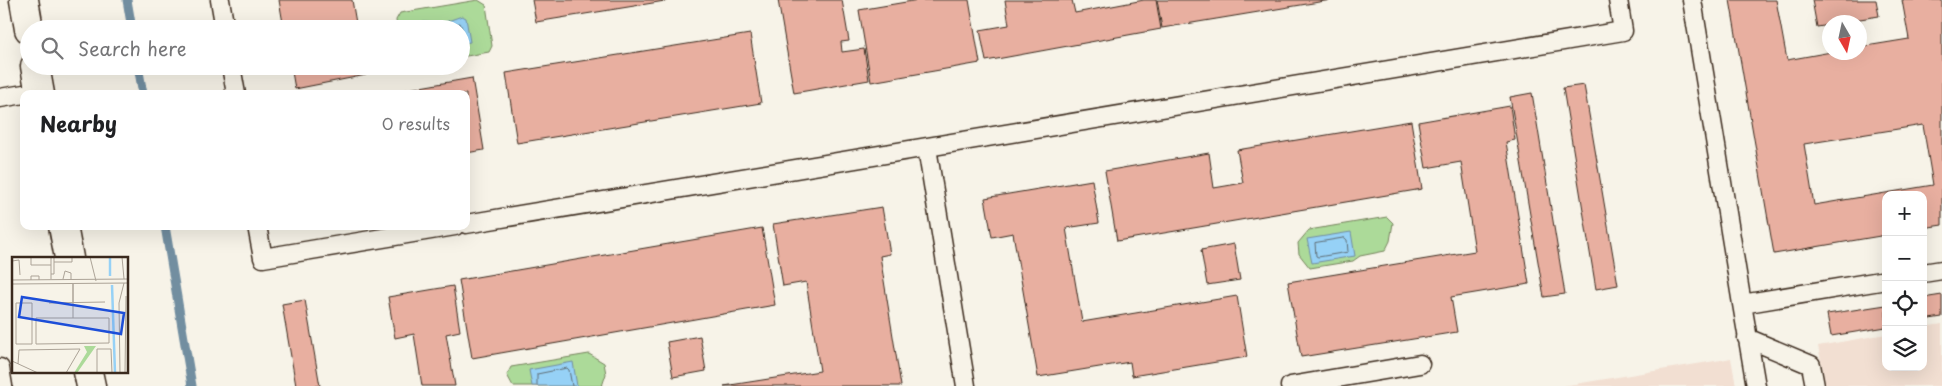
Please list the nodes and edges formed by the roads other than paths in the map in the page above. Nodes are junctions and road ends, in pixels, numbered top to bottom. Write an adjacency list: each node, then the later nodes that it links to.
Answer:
1 (24, 0): 5 (street)
2 (220, 0): 6 (lane)
3 (1618, 0): 11 (lane)
4 (1692, 0): 20 (lane)
5 (27, 20)
6 (223, 20)
7 (233, 75): 8 (lane)
8 (235, 90)
9 (20, 92): 10 (lane)
10 (0, 98)
11 (927, 148): 12 (lane); 25 (lane)
12 (470, 223)
13 (64, 230): 16 (street)
14 (259, 230): 15 (lane)
15 (431, 230)
16 (69, 257)
17 (1942, 270): 18 (lane)
18 (1927, 272)
19 (1882, 281): 20 (lane)
20 (1742, 304): 21 (lane)
21 (1747, 338): 27 (lane); 28 (lane)
22 (1420, 364): 26 (lane)
23 (0, 368): 24 (lane)
24 (2, 386)
25 (966, 386)
26 (1290, 386)
27 (1756, 386)
28 (1815, 386)

